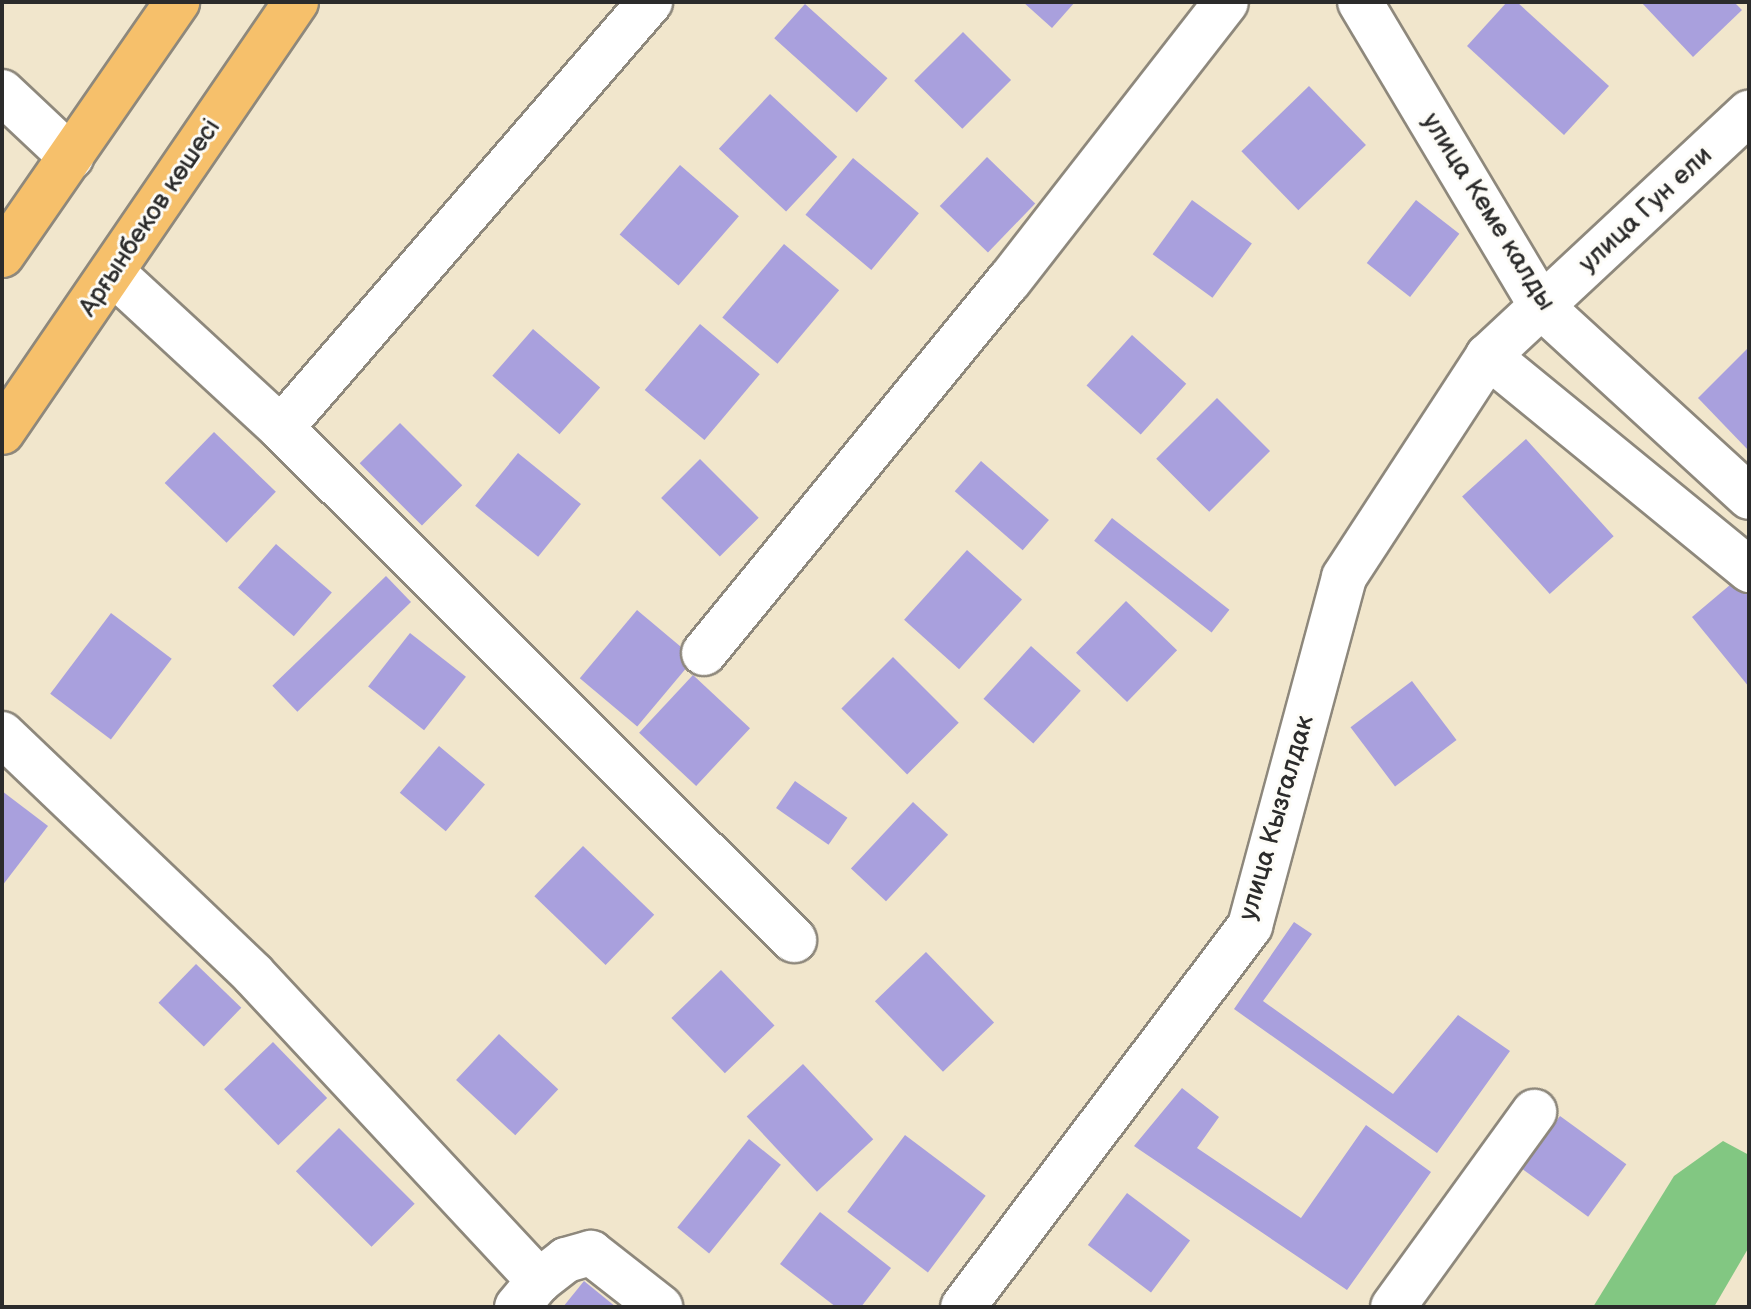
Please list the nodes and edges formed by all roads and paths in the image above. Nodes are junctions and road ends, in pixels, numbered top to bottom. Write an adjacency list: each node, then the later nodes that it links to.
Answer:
1 (177, 2): 8 (main road)
2 (296, 2): 10 (main road, Арғынбеков көшесі)
3 (650, 2): 13 (street)
4 (1226, 2): 17 (street)
5 (1360, 2): 11 (street, улица Кеме калды)
6 (5, 102): 8 (street)
7 (1749, 113): 11 (street, улица Гун ели)
8 (71, 157): 9 (main road)
9 (2, 255)
10 (113, 273): 13 (street); 14 (main road, Арғынбеков көшесі)
11 (1542, 307): 12 (street, улица Кызгалдак); 15 (street, улица Кеме калды)
12 (1488, 356): 16 (street); 23 (street, улица Кызгалдак)
13 (281, 428): 19 (street)
14 (2, 432)
15 (1749, 497)
16 (1749, 570)
17 (704, 653)
18 (2, 734): 21 (street)
19 (794, 940)
20 (1534, 1112): 24 (street)
21 (528, 1294): 22 (street)
22 (660, 1307)
23 (963, 1307)
24 (1393, 1307)

